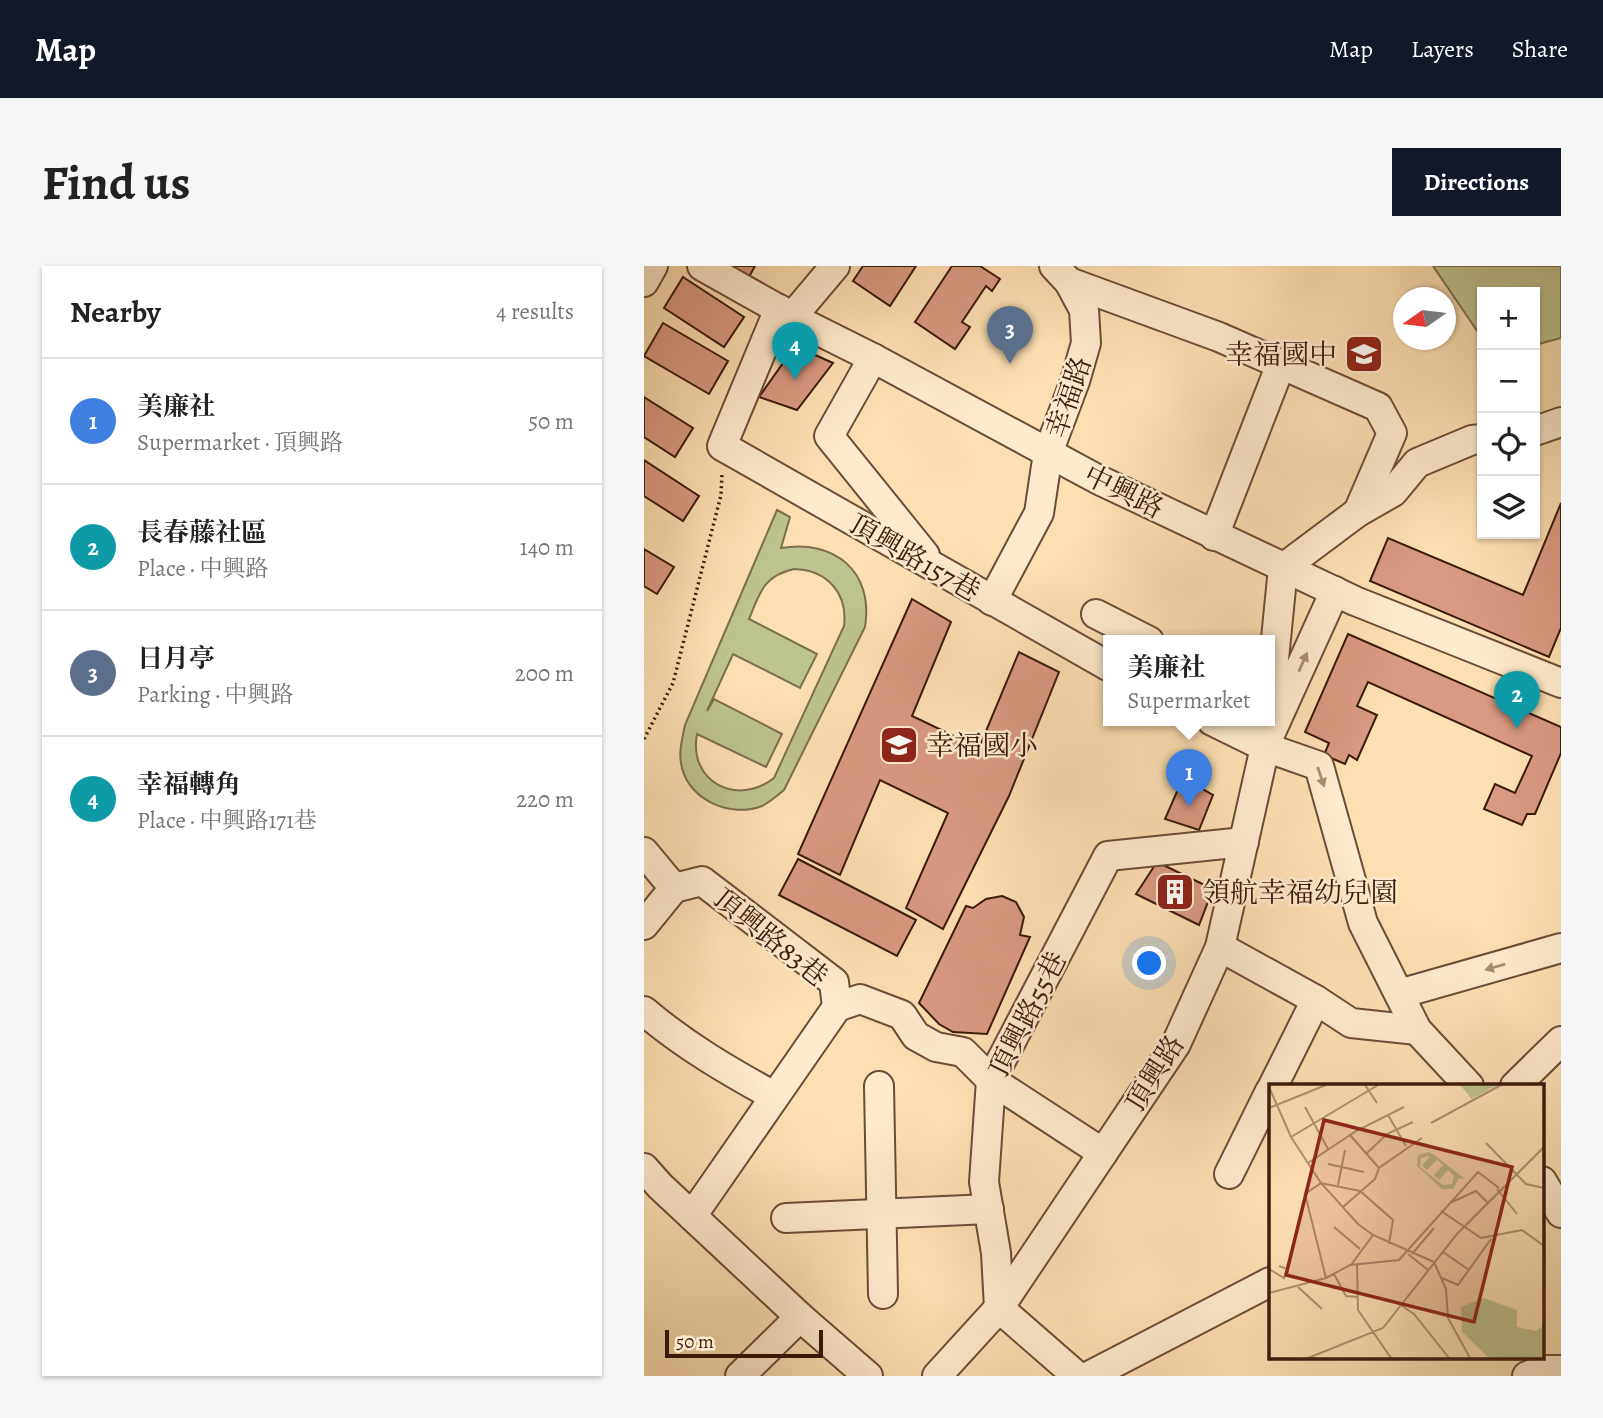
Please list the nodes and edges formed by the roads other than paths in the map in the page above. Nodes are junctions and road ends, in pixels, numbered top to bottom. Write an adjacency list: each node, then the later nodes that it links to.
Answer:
1 (653, 266): 5 (street)
2 (702, 266): 6 (street, 中興路)
3 (835, 266): 6 (street)
4 (1061, 274): 8 (street); 12 (street, 幸福路)
5 (644, 282)
6 (785, 313): 7 (street, 中興路); 16 (street, 頂興路157巷)
7 (873, 358): 12 (street, 中興路); 16 (street)
8 (1281, 364): 13 (street); 14 (street)
9 (1561, 422): 10 (street)
10 (1540, 429)
11 (1477, 440): 13 (street)
12 (1048, 453): 14 (street, 中興路); 18 (street, 幸福路)
13 (1358, 512): 15 (street)
14 (1214, 536): 15 (street, 中興路)
15 (1283, 568): 17 (street, 中興路); 21 (street)
16 (937, 569): 18 (street, 頂興路157巷)
17 (1335, 592): 23 (street, 中興路); 24 (street, 頂興路, one-way to 17)
18 (992, 601): 22 (street, 頂興路157巷)
19 (1096, 614): 20 (street)
20 (1137, 635)
21 (1275, 643)
22 (1103, 663)
23 (1561, 683)
24 (1275, 715)
25 (1233, 726): 26 (street)
26 (1266, 734): 27 (street, 頂興路); 33 (street, one-way to 33)
27 (1244, 842): 31 (street, 頂興路); 39 (street, 頂興路55巷)
28 (644, 852): 29 (street, 頂興路83巷)
29 (674, 888): 30 (street); 35 (street, 頂興路83巷)
30 (644, 926)
31 (1220, 947): 34 (street); 46 (street, 頂興路)
32 (1561, 948): 33 (street, one-way to 33)
33 (1399, 994): 37 (street)
34 (1316, 1000): 37 (street); 40 (street)
35 (837, 1006): 39 (street, 頂興路83巷); 45 (street)
36 (644, 1011): 45 (street)
37 (1417, 1030): 41 (street)
38 (1561, 1041): 42 (street)
39 (991, 1080): 46 (street, 頂興路83巷); 50 (street, 頂興路55巷)
40 (1274, 1084)
41 (1467, 1084)
42 (1518, 1084)
43 (879, 1086): 52 (street)
44 (1269, 1093): 48 (street)
45 (774, 1096): 53 (street)
46 (1103, 1153): 57 (street, 頂興路)
47 (644, 1168): 53 (street)
48 (1229, 1174)
49 (1544, 1184): 51 (street)
50 (989, 1209): 52 (street); 57 (street, 頂興路55巷)
51 (1561, 1213)
52 (882, 1214): 54 (street); 56 (street)
53 (692, 1216): 58 (street)
54 (786, 1218)
55 (1269, 1283): 64 (street)
56 (883, 1294)
57 (999, 1308): 62 (street, 頂興路); 63 (street)
58 (800, 1317): 60 (street); 61 (street)
59 (1561, 1370): 65 (street)
60 (740, 1376)
61 (868, 1376)
62 (937, 1376)
63 (1077, 1376)
64 (1089, 1376)
65 (1527, 1376)

